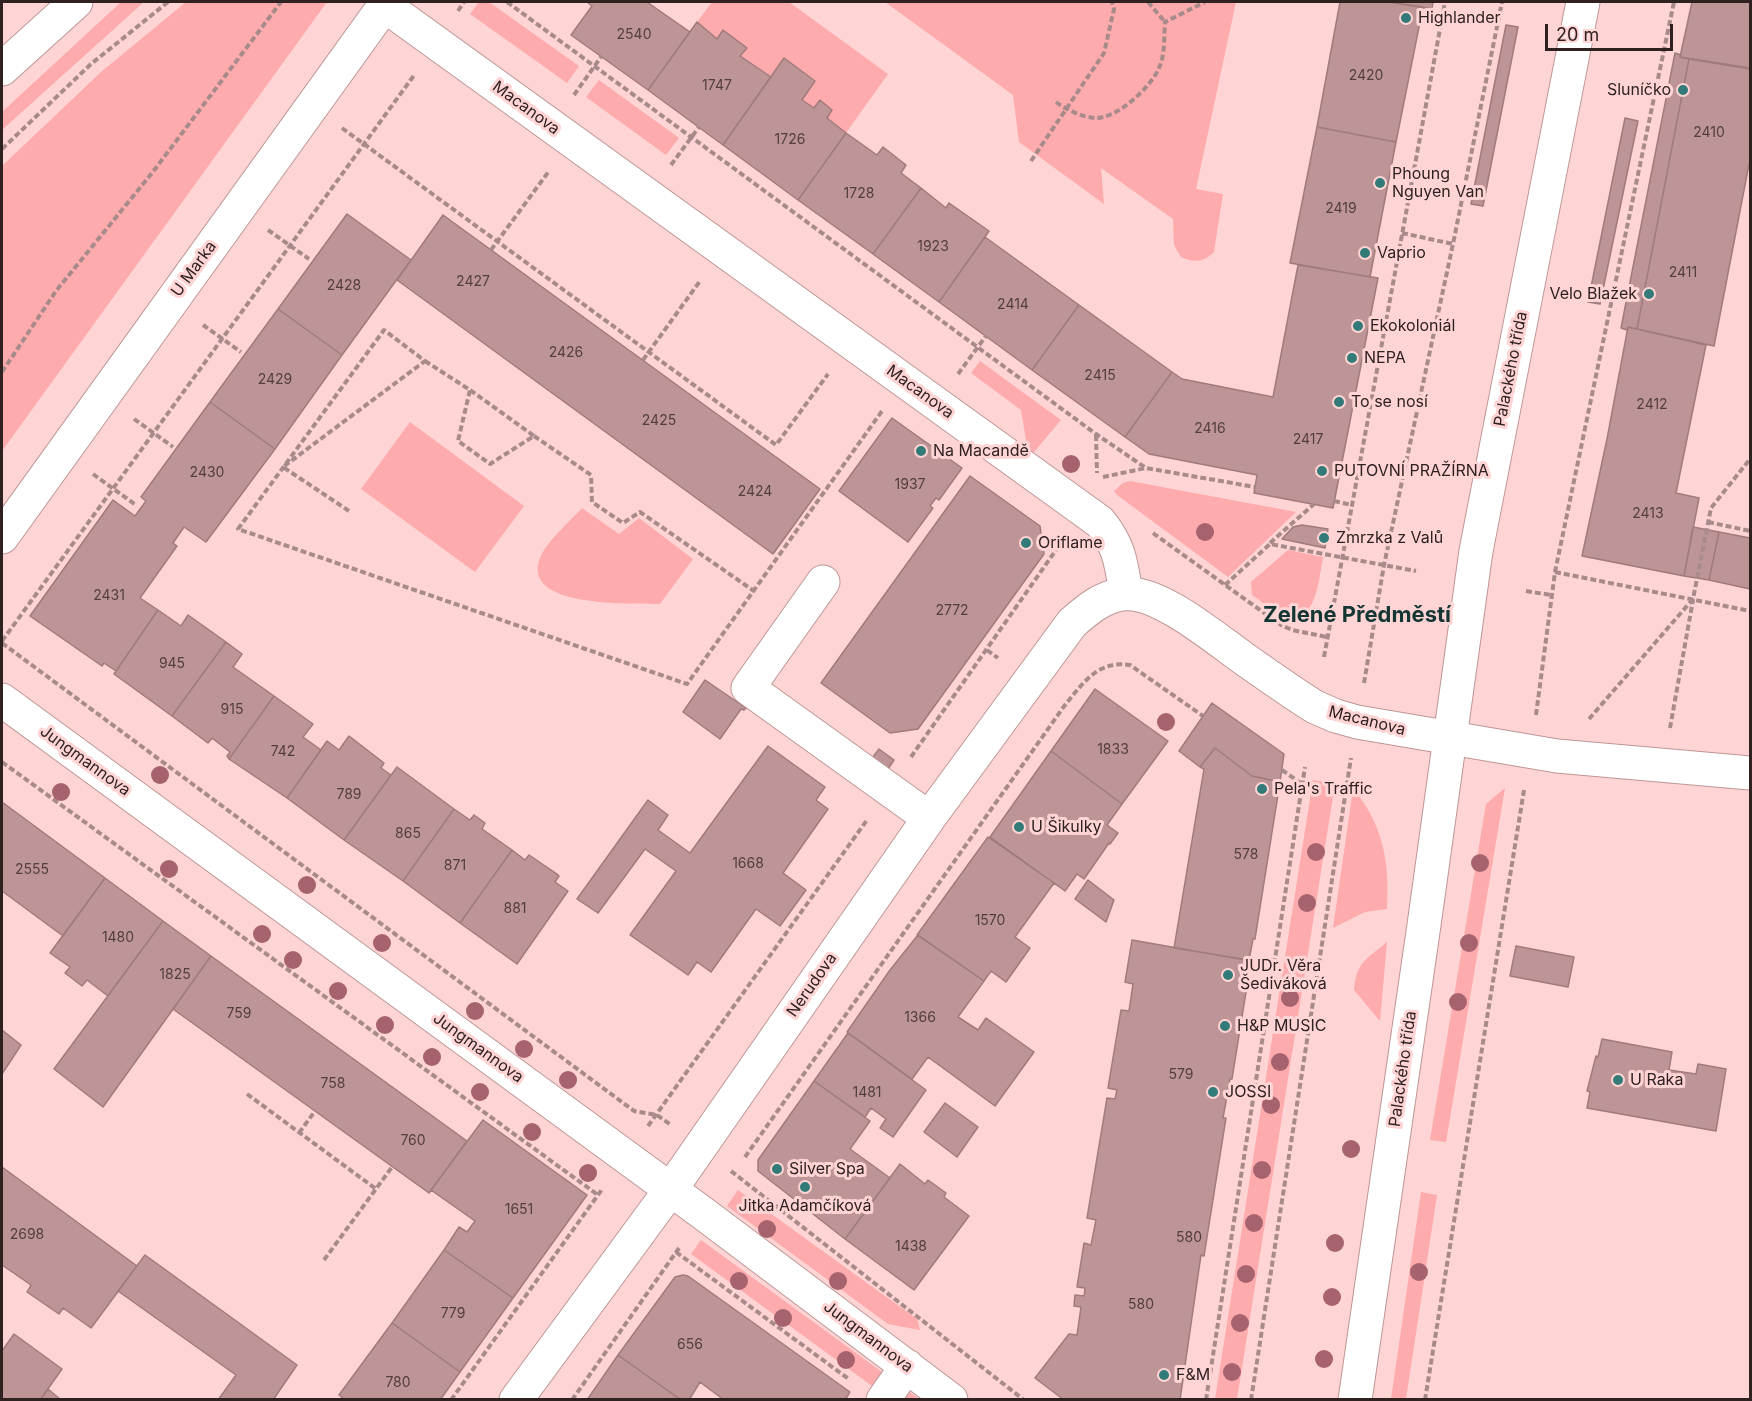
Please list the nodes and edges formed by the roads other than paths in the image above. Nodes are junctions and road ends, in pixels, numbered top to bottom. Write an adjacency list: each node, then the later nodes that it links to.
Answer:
1 (76, 2): 4 (street)
2 (1583, 2): 9 (street, Palackého třída)
3 (386, 3): 5 (street, U Marka); 7 (street, Macanova)
4 (2, 69)
5 (2, 537)
6 (823, 582): 11 (street)
7 (1126, 593): 9 (street, Macanova); 11 (street, Nerudova)
8 (2, 700): 12 (street, Jungmannova)
9 (1450, 738): 10 (street); 17 (street, Palackého třída)
10 (1750, 773)
11 (929, 818): 12 (street, Nerudova)
12 (670, 1189): 13 (street, Jungmannova); 15 (street, Nerudova)
13 (907, 1366): 14 (street); 16 (street, Jungmannova)
14 (870, 1393)
15 (516, 1400)
16 (951, 1400)
17 (1355, 1400)

